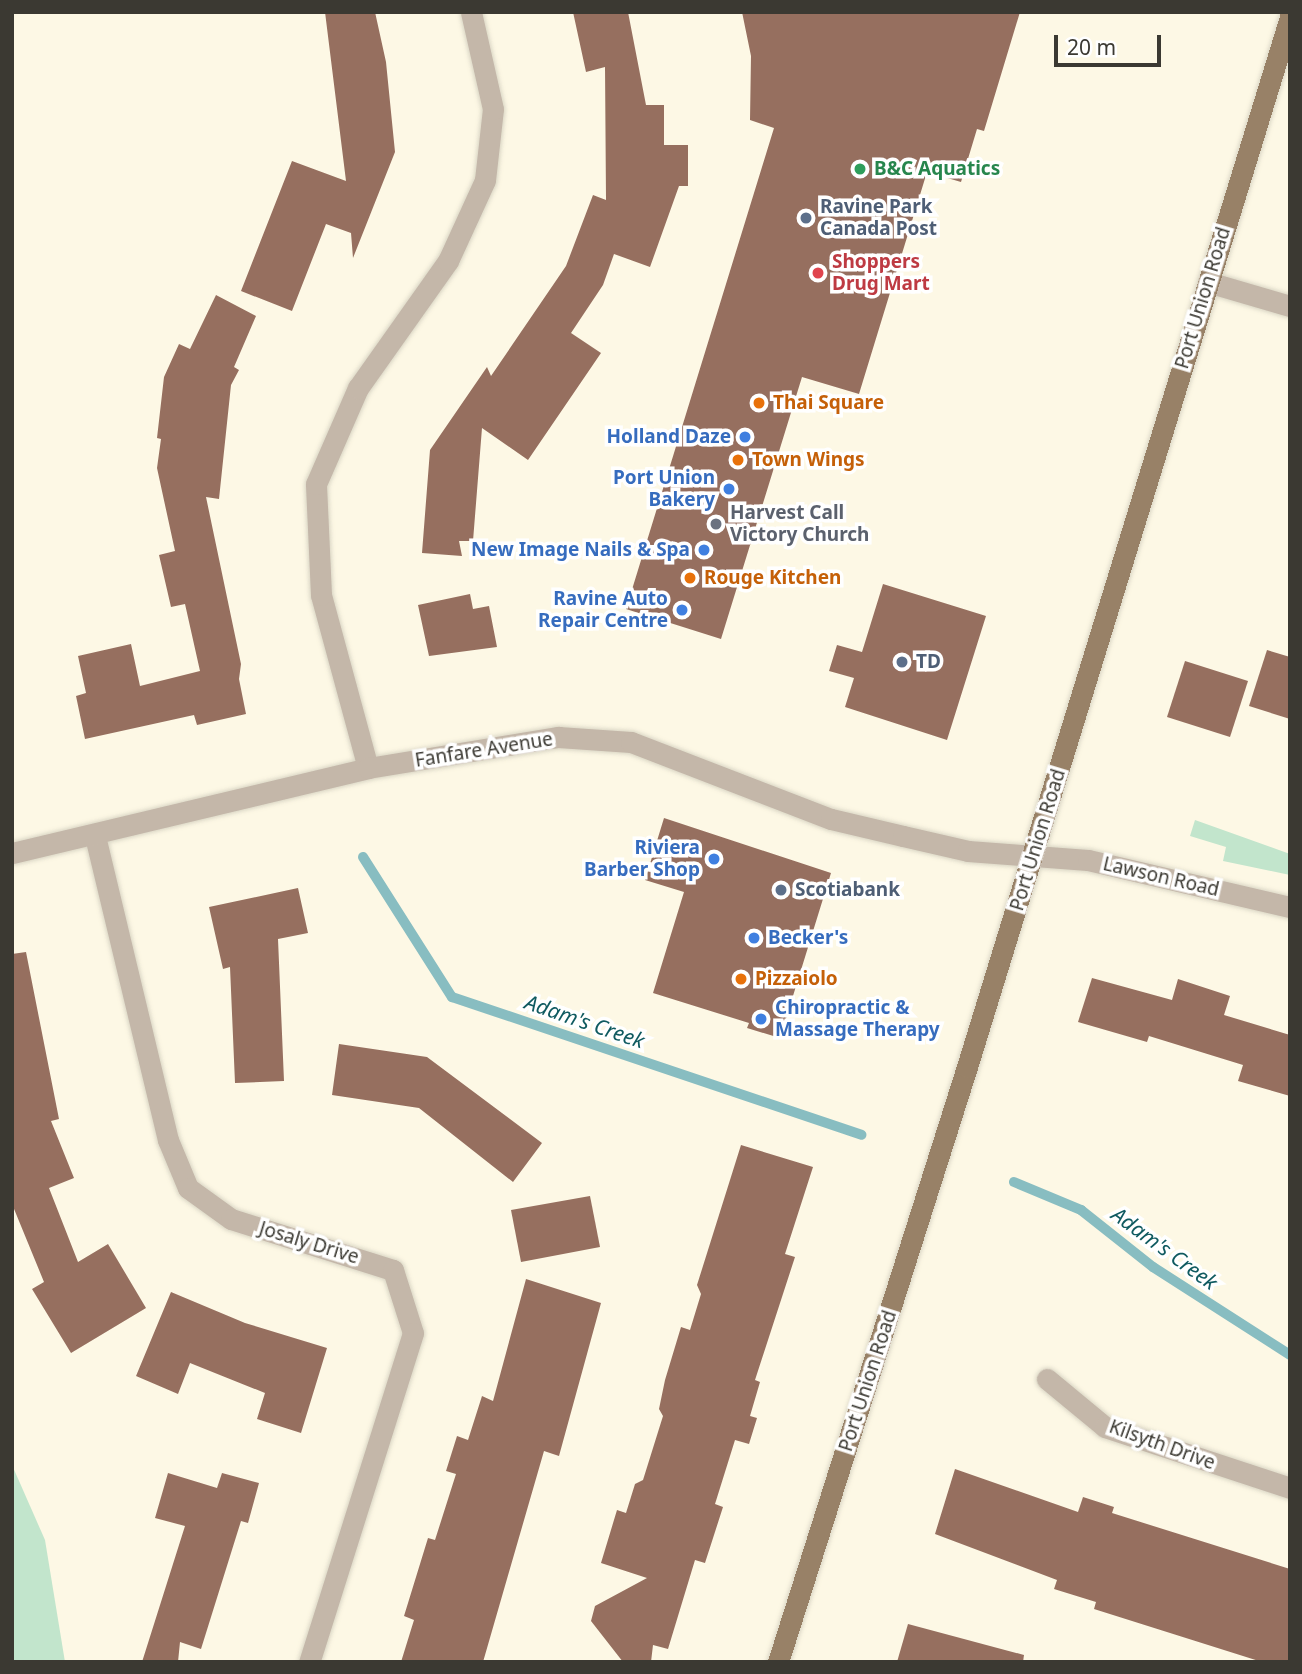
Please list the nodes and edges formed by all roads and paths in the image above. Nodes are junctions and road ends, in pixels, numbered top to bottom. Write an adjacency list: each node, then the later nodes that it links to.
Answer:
1 (471, 12): 5 (street)
2 (1290, 17): 3 (main road, Port Union Road)
3 (1208, 282): 4 (street); 8 (main road, Port Union Road)
4 (1290, 306)
5 (368, 768): 6 (street, Fanfare Avenue); 8 (street, Fanfare Avenue)
6 (95, 836): 7 (street, Fanfare Avenue); 12 (street, Josaly Drive)
7 (12, 853)
8 (1031, 859): 9 (street, Lawson Road); 13 (main road, Port Union Road)
9 (1290, 907)
10 (1047, 1379): 11 (street, Kilsyth Drive)
11 (1290, 1488)
12 (309, 1662)
13 (778, 1662)

